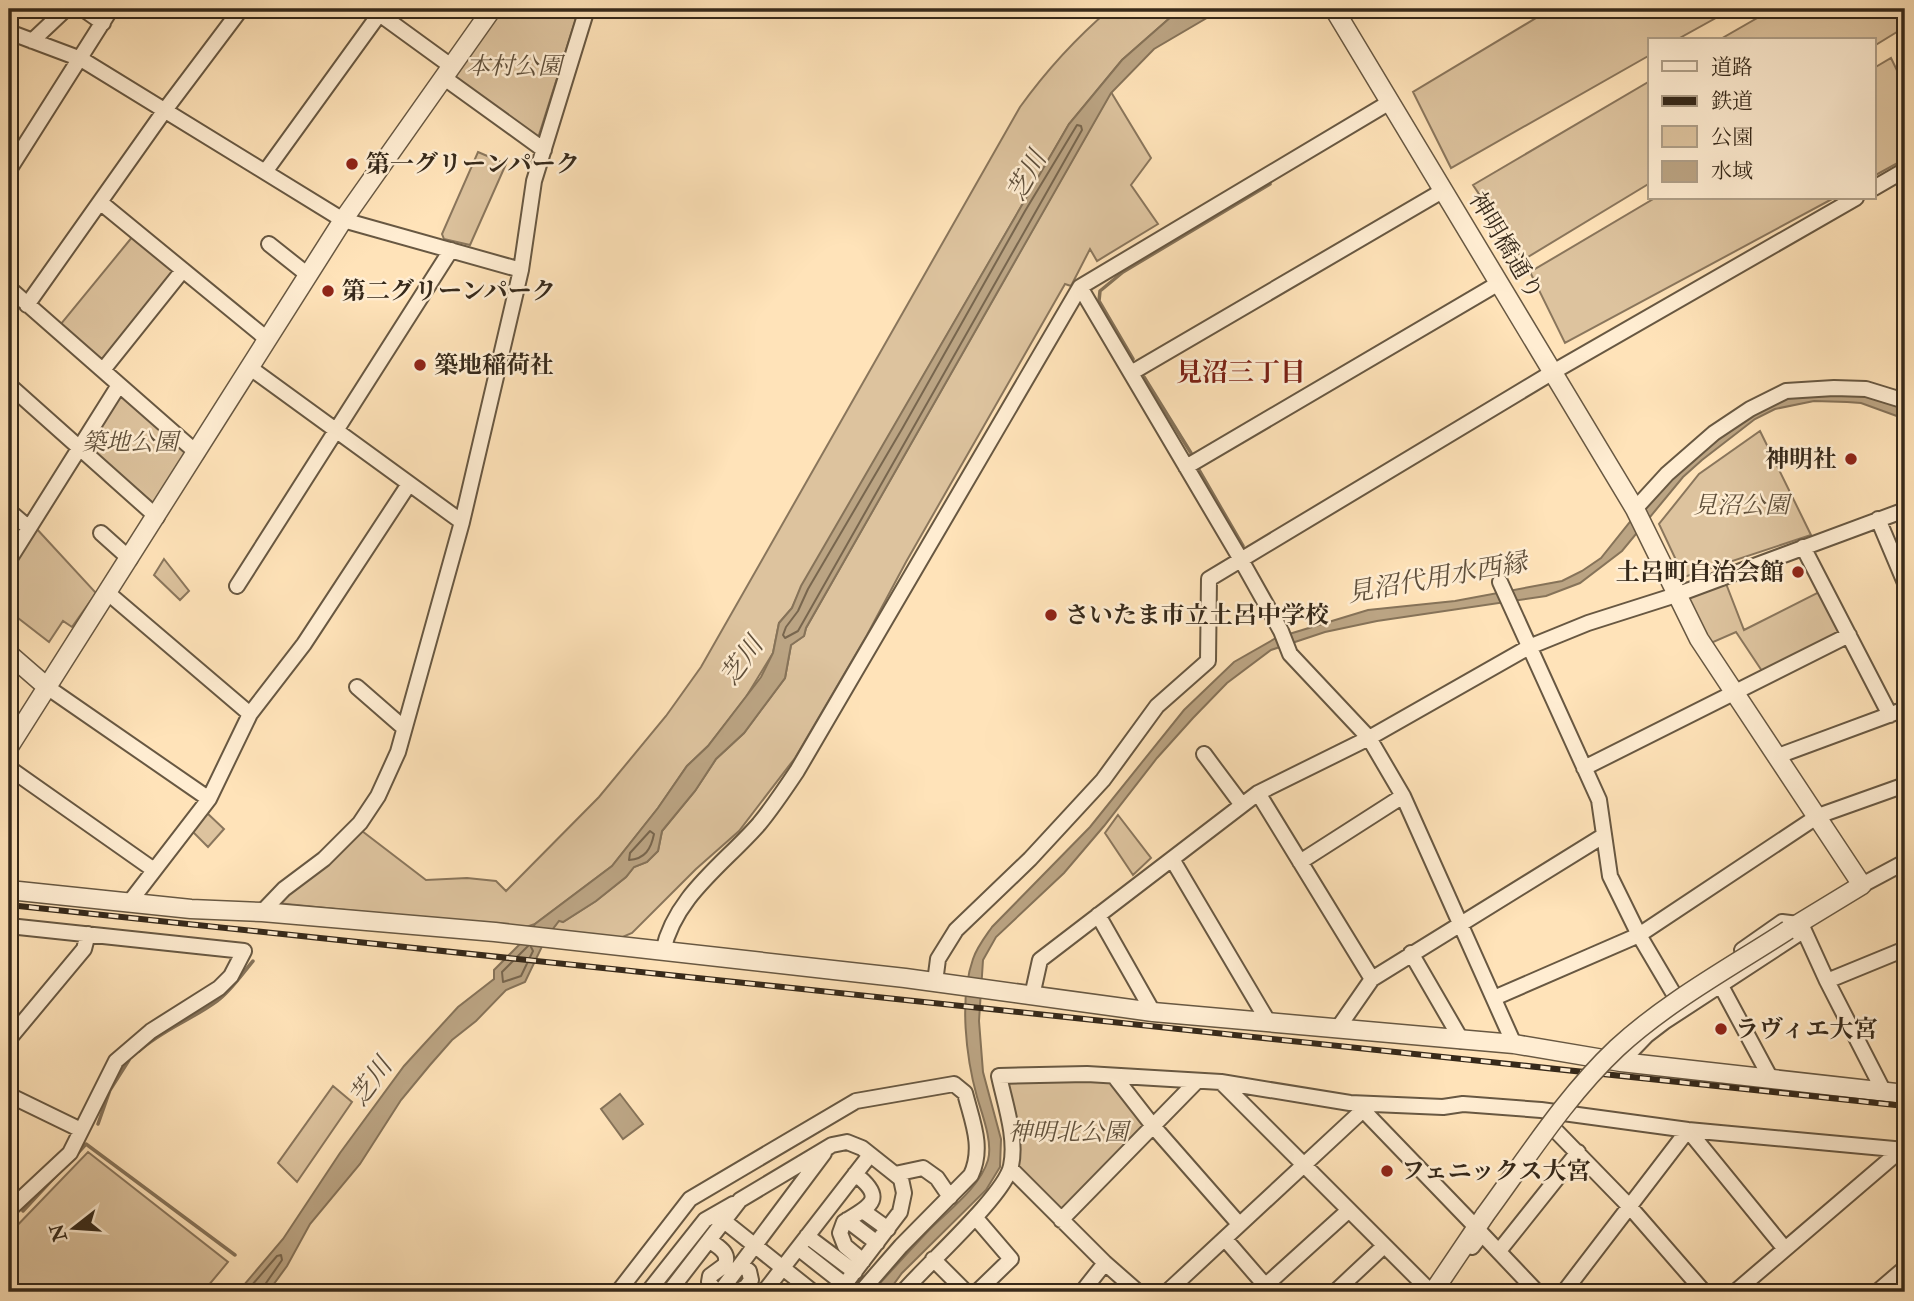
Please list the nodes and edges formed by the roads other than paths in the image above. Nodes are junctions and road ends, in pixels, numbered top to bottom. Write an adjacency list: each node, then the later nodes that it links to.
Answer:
1 (66, 9): 11 (street)
2 (83, 9): 9 (street)
3 (111, 9): 9 (street)
4 (241, 9): 15 (street)
5 (492, 9): 13 (street)
6 (587, 9): 16 (street)
7 (1334, 9): 14 (street, 神明橋通り)
8 (379, 10): 13 (street); 19 (street)
9 (103, 23): 12 (street)
10 (9, 32): 11 (street)
11 (32, 41): 12 (street)
12 (81, 59): 15 (street); 17 (street)
13 (447, 72): 16 (street); 24 (street)
14 (1390, 102): 21 (street, 神明橋通り); 31 (street)
15 (164, 110): 19 (street); 23 (street)
16 (544, 150): 28 (street)
17 (9, 170)
18 (1905, 170): 20 (street)
19 (265, 172): 24 (street)
20 (1876, 187)
21 (1444, 190): 30 (street, 神明橋通り); 38 (street)
22 (1853, 200): 37 (street)
23 (100, 202): 27 (street); 33 (street)
24 (343, 220): 26 (street); 29 (street)
25 (269, 244): 29 (street)
26 (451, 250): 28 (street); 42 (street)
27 (183, 270): 34 (street); 36 (street)
28 (521, 270): 52 (street)
29 (308, 275): 34 (street)
30 (1499, 282): 37 (street, 神明橋通り); 45 (street)
31 (1080, 287): 38 (street); 102 (street)
32 (9, 288): 33 (street)
33 (27, 305): 36 (street)
34 (267, 339): 35 (street)
35 (249, 367): 42 (street); 44 (street)
36 (103, 370): 40 (street)
37 (1553, 372): 47 (street, 神明橋通り); 56 (street)
38 (1131, 373): 45 (street)
39 (9, 385): 43 (street)
40 (119, 385): 43 (street); 44 (street)
41 (1905, 401): 47 (street)
42 (337, 431): 46 (street); 60 (street)
43 (79, 447): 50 (street); 53 (street)
44 (197, 453): 50 (street)
45 (1186, 467): 56 (street)
46 (409, 484): 52 (street); 71 (street)
47 (1635, 509): 63 (street, 神明橋通り)
48 (1905, 510): 51 (street)
49 (9, 511): 53 (street)
50 (157, 517): 57 (street)
51 (1878, 519): 55 (street); 59 (street)
52 (462, 522): 73 (street)
53 (29, 528): 58 (street)
54 (101, 533): 57 (street)
55 (1804, 547): 63 (street); 64 (street)
56 (1240, 558): 74 (street); 106 (street)
57 (130, 559): 62 (street)
58 (9, 560)
59 (1905, 582)
60 (237, 586)
61 (1501, 586): 65 (street)
62 (108, 593): 67 (street); 71 (street)
63 (1675, 595): 65 (street); 69 (street, 神明橋通り)
64 (1849, 635): 69 (street); 72 (street)
65 (1529, 647): 74 (street); 79 (street)
66 (9, 654): 67 (street)
67 (47, 687): 75 (street); 83 (street)
68 (357, 687): 73 (street)
69 (1733, 694): 77 (street, 神明橋通り); 79 (street)
70 (1905, 709): 72 (street)
71 (250, 714): 83 (street)
72 (1890, 715): 77 (street)
73 (404, 728): 94 (street)
74 (1369, 738): 81 (street); 82 (street)
75 (9, 747)
76 (1204, 754): 84 (street)
77 (1778, 756): 85 (street, 神明橋通り)
78 (9, 768): 90 (street)
79 (1584, 768): 86 (street)
80 (1905, 785): 85 (street)
81 (1258, 793): 84 (street); 88 (street)
82 (1403, 796): 88 (street); 96 (street)
83 (209, 799): 90 (street)
84 (1242, 805): 87 (street)
85 (1818, 816): 91 (street, 神明橋通り); 100 (street)
86 (1603, 836): 96 (street); 100 (street)
87 (1172, 859): 95 (street); 112 (street)
88 (1300, 862): 104 (street)
89 (1905, 862): 91 (street)
90 (154, 870): 93 (street)
91 (1862, 885): 98 (street)
92 (9, 890): 93 (street)
93 (129, 903): 94 (street)
94 (262, 912): 102 (street)
95 (1098, 915): 108 (street); 111 (street)
96 (1460, 924): 103 (street); 110 (street)
97 (9, 926): 99 (street)
98 (1797, 927): 105 (street); 107 (street); 109 (street); 147 (street, bridge)
99 (88, 934): 114 (street); 129 (street)
100 (1639, 935): 109 (street); 110 (street)
101 (1905, 950): 105 (street)
102 (663, 951): 106 (street)
103 (1411, 953): 104 (street); 115 (street)
104 (1372, 979): 113 (street)
105 (1827, 981): 123 (street)
106 (935, 982): 108 (street)
107 (1720, 984): 118 (street); 120 (street)
108 (1032, 996): 111 (street)
109 (1675, 996): 117 (street)
110 (1493, 998): 116 (street)
111 (1153, 1012): 112 (street)
112 (1269, 1023): 113 (street)
113 (1338, 1028): 115 (street)
114 (9, 1039)
115 (1462, 1041): 116 (street)
116 (1514, 1044): 117 (street)
117 (1598, 1057): 118 (street)
118 (1621, 1062): 120 (street)
119 (1114, 1076): 121 (street); 128 (street); 137 (street)
120 (1772, 1079): 123 (street)
121 (1197, 1081): 122 (street); 128 (street)
122 (1221, 1082): 126 (street); 136 (street)
123 (1884, 1092): 124 (street)
124 (1905, 1094)
125 (9, 1095): 129 (street)
126 (1365, 1107): 127 (street); 136 (street); 147 (street)
127 (1549, 1112): 130 (street); 147 (street)
128 (1153, 1126): 149 (street); 151 (street)
129 (81, 1130): 143 (street)
130 (1688, 1130): 133 (street); 142 (street); 160 (street)
131 (1556, 1131): 134 (street)
132 (827, 1148): 135 (street); 141 (street); 157 (street)
133 (1904, 1150): 160 (street)
134 (1578, 1152): 142 (street); 161 (street)
135 (870, 1155): 138 (street); 139 (street)
136 (1304, 1167): 144 (street); 151 (street)
137 (1011, 1169): 146 (street); 149 (street)
138 (855, 1174): 145 (street); 153 (street)
139 (895, 1174): 140 (street); 152 (street)
140 (950, 1197): 173 (street); 178 (street)
141 (740, 1200): 150 (street); 174 (street)
142 (1630, 1207): 188 (street); 189 (street)
143 (9, 1210)
144 (1349, 1210): 158 (street); 170 (street)
145 (863, 1211): 148 (street); 152 (street)
146 (975, 1217): 162 (street); 181 (street)
147 (1478, 1219): 167 (street)
148 (848, 1220): 156 (street); 165 (street)
149 (1061, 1220): 163 (street)
150 (724, 1221): 155 (street); 157 (street)
151 (1239, 1224): 154 (street)
152 (887, 1229): 156 (street)
153 (807, 1236): 159 (street); 165 (street)
154 (1225, 1239): 170 (street); 184 (street)
155 (709, 1240): 172 (street); 175 (street)
156 (877, 1243): 165 (street)
157 (755, 1246): 164 (street); 166 (street)
158 (1384, 1246): 185 (street); 186 (street)
159 (798, 1248): 166 (street); 169 (street)
160 (1785, 1249): 190 (street)
161 (1499, 1251): 167 (street); 187 (street)
162 (933, 1259): 179 (street); 180 (street)
163 (1105, 1263): 182 (street); 183 (street)
164 (741, 1265): 175 (street); 176 (street)
165 (859, 1266): 169 (street)
166 (783, 1268): 171 (street); 177 (street)
167 (1450, 1268): 186 (street)
168 (1905, 1268): 191 (street)
169 (842, 1288)
170 (1268, 1289)
171 (772, 1290)
172 (674, 1291)
173 (618, 1292)
174 (648, 1292)
175 (718, 1292)
176 (736, 1292)
177 (813, 1292)
178 (861, 1292)
179 (903, 1292)
180 (966, 1292)
181 (977, 1292)
182 (1082, 1292)
183 (1138, 1292)
184 (1167, 1292)
185 (1335, 1292)
186 (1432, 1292)
187 (1538, 1292)
188 (1564, 1292)
189 (1704, 1292)
190 (1735, 1292)
191 (1877, 1292)

